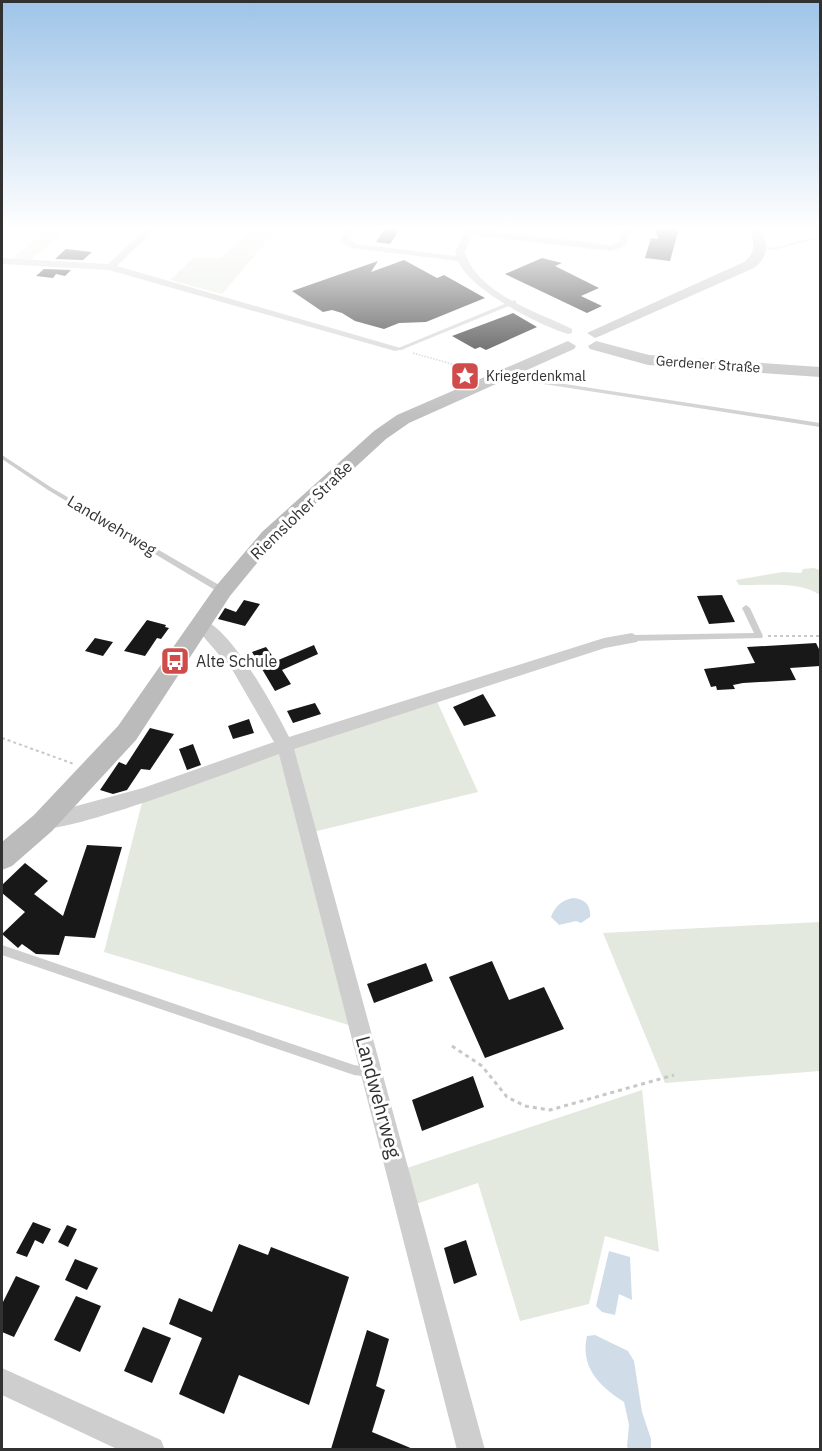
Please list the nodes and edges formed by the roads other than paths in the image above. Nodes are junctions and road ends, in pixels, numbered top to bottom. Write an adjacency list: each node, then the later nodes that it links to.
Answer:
1 (211, 296): 7 (street)
2 (502, 296): 4 (street)
3 (686, 296): 6 (main road)
4 (514, 302): 5 (street); 7 (lane)
5 (568, 338): 6 (main road, Gerdener Straße); 9 (main road, Riemsloher Straße)
6 (596, 339): 8 (main road, Gerdener Straße)
7 (399, 349)
8 (820, 372)
9 (493, 375): 10 (lane); 12 (main road, Riemsloher Straße)
10 (820, 426)
11 (2, 457): 12 (lane, Landwehrweg)
12 (223, 591): 14 (main road, Riemsloher Straße)
13 (746, 608): 15 (lane)
14 (201, 624): 16 (street, Landwehrweg); 17 (main road, Riemsloher Straße)
15 (632, 638): 16 (street)
16 (285, 745): 17 (street); 20 (street, Landwehrweg)
17 (43, 822): 18 (main road, Riemsloher Straße)
18 (2, 858)
19 (2, 950): 20 (lane)
20 (373, 1072): 23 (street, Landwehrweg)
21 (2, 1381): 22 (street)
22 (151, 1449)
23 (471, 1449)

